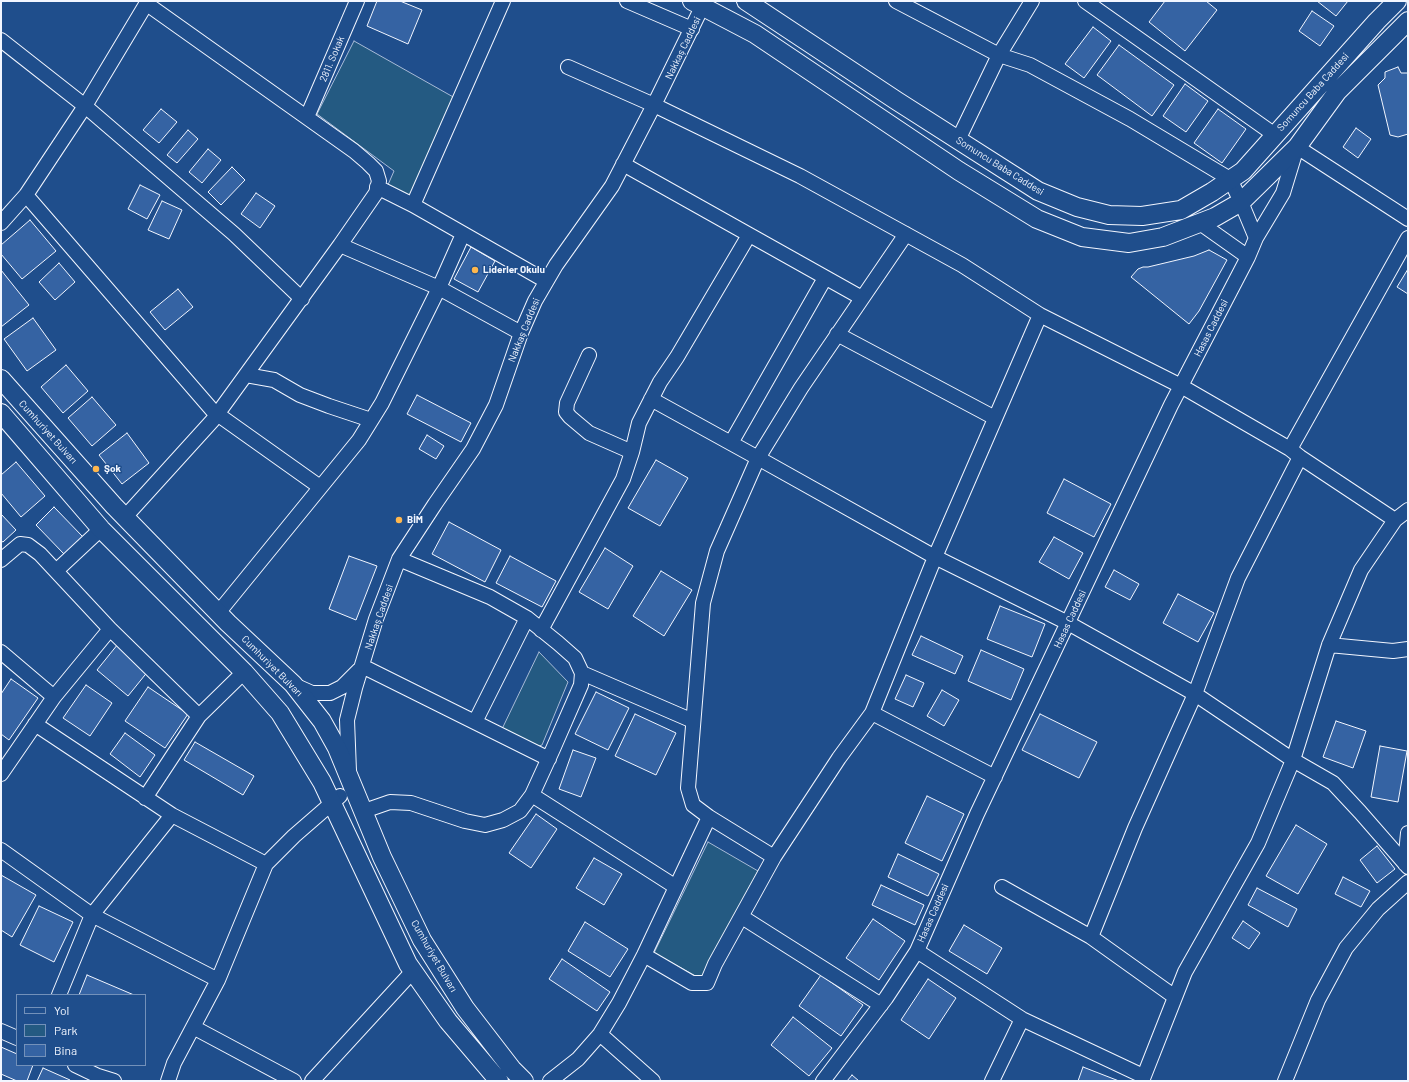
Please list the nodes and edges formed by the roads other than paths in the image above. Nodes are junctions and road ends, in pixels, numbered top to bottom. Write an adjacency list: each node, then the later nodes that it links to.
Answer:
1 (357, 1): 20 (street, 2811. Sokak)
2 (503, 1): 29 (street)
3 (627, 1): 14 (street)
4 (746, 1): 22 (main road, Somuncu Baba Caddesi)
5 (896, 1): 16 (street)
6 (1032, 1): 16 (street)
7 (1085, 1): 21 (street)
8 (1397, 1): 21 (main road, Somuncu Baba Caddesi)
9 (1401, 1): 12 (main road)
10 (148, 2): 19 (street); 20 (street)
11 (700, 3): 14 (street, Nakkaş Caddesi); 32 (main road)
12 (1408, 8)
13 (1408, 21): 23 (main road)
14 (692, 29): 18 (street, Nakkaş Caddesi)
15 (1, 40): 19 (street)
16 (999, 55): 22 (street); 25 (street)
17 (568, 67): 18 (street)
18 (654, 105): 24 (street, Nakkaş Caddesi); 34 (street)
19 (85, 106): 27 (street); 44 (street)
20 (307, 118): 26 (street)
21 (1275, 135): 25 (main road, Somuncu Baba Caddesi)
22 (958, 140): 25 (main road, Somuncu Baba Caddesi)
23 (1297, 147): 28 (main road); 30 (street); 36 (street, Hasas Caddesi)
24 (623, 164): 35 (street); 41 (street, Nakkaş Caddesi)
25 (1230, 180): 28 (street)
26 (377, 188): 29 (street); 38 (street)
27 (26, 195): 31 (street); 54 (street)
28 (1241, 202): 32 (main road); 36 (street)
29 (413, 205): 33 (street)
30 (1408, 219)
31 (1, 223)
32 (1200, 223): 39 (street)
33 (463, 234): 41 (street); 42 (street)
34 (906, 234): 43 (street); 45 (street)
35 (749, 235): 40 (street); 52 (street)
36 (1256, 238): 39 (street, Hasas Caddesi)
37 (1408, 238): 59 (street)
38 (340, 245): 42 (street); 44 (street)
39 (1248, 257): 51 (street, Hasas Caddesi)
40 (825, 278): 43 (street); 57 (street)
41 (546, 281): 46 (street, Nakkaş Caddesi)
42 (439, 288): 46 (street); 56 (street)
43 (862, 298): 47 (street)
44 (302, 299): 49 (street)
45 (1040, 315): 51 (street); 55 (street)
46 (521, 333): 67 (street, Nakkaş Caddesi)
47 (837, 334): 55 (street); 60 (street)
48 (589, 355): 58 (street)
49 (246, 375): 54 (street); 56 (street)
50 (1, 379): 63 (main road, Cumhuriyet Bulvarı)
51 (1181, 386): 59 (street); 72 (street, Hasas Caddesi)
52 (651, 399): 57 (street); 58 (street)
53 (1, 412): 65 (main road, Cumhuriyet Bulvarı)
54 (218, 414): 61 (street); 63 (street)
55 (995, 418): 66 (street)
56 (371, 420): 61 (street)
57 (731, 443): 60 (street)
58 (632, 452): 74 (street)
59 (1295, 453): 64 (street); 82 (street)
60 (758, 458): 66 (street); 87 (street)
61 (320, 487): 70 (street)
62 (1408, 510): 64 (street)
63 (125, 517): 70 (main road, Cumhuriyet Bulvarı)
64 (1395, 520): 75 (street)
65 (100, 529): 69 (street); 79 (main road, Cumhuriyet Bulvarı)
66 (935, 557): 72 (street); 85 (street)
67 (399, 559): 71 (street); 78 (street, Nakkaş Caddesi)
68 (1, 560): 69 (street)
69 (56, 570): 73 (street)
70 (218, 613): 81 (main road, Cumhuriyet Bulvarı)
71 (527, 618): 74 (street); 88 (street)
72 (1068, 623): 82 (street); 94 (street, Hasas Caddesi)
73 (110, 629): 83 (street); 86 (street)
74 (542, 630): 80 (street)
75 (1329, 645): 76 (street); 92 (street)
76 (1408, 649)
77 (1, 652): 83 (street)
78 (362, 666): 81 (street); 88 (street); 95 (street, Nakkaş Caddesi)
79 (244, 672): 86 (street); 90 (main road, Cumhuriyet Bulvarı)
80 (582, 673): 87 (street); 91 (street)
81 (293, 684): 84 (main road, Cumhuriyet Bulvarı)
82 (1195, 694): 92 (street); 111 (street)
83 (54, 697): 89 (street)
84 (316, 713): 90 (main road); 95 (main road, Cumhuriyet Bulvarı)
85 (872, 713): 94 (street); 103 (street)
86 (199, 716): 97 (street)
87 (693, 721): 100 (street)
88 (476, 722): 91 (street)
89 (35, 724): 93 (street); 97 (street)
90 (288, 726): 95 (main road, Cumhuriyet Bulvarı)
91 (549, 759): 96 (street)
92 (1293, 760): 105 (street); 117 (street)
93 (1, 774)
94 (995, 777): 112 (street, Hasas Caddesi)
95 (343, 790): 98 (main road, Cumhuriyet Bulvarı); 104 (street); 114 (main road, Cumhuriyet Bulvarı)
96 (532, 795): 98 (street); 107 (street)
97 (145, 798): 99 (street)
98 (364, 811): 131 (main road, Cumhuriyet Bulvarı)
99 (172, 815): 104 (street); 109 (street)
100 (708, 817): 103 (street); 107 (street)
101 (1408, 833): 105 (street)
102 (1, 850): 109 (street)
103 (774, 857): 110 (street)
104 (266, 864): 115 (street)
105 (1407, 866)
106 (1408, 882): 136 (street)
107 (676, 887): 113 (street)
108 (1002, 887): 111 (street)
109 (92, 915): 115 (street); 116 (street)
110 (742, 917): 113 (street); 118 (street)
111 (1091, 937): 117 (street)
112 (917, 951): 118 (street, Hasas Caddesi); 119 (street)
113 (644, 955): 122 (street)
114 (413, 971): 129 (street); 130 (main road, Cumhuriyet Bulvarı)
115 (218, 980): 120 (street)
116 (58, 994)
117 (1175, 997): 125 (street)
118 (881, 1005): 134 (street, Hasas Caddesi)
119 (1022, 1019): 125 (street); 135 (street)
120 (193, 1027): 127 (street); 128 (street)
121 (1, 1031): 123 (street)
122 (600, 1034): 132 (street); 133 (street)
123 (16, 1038)
124 (78, 1066): 126 (street)
125 (1143, 1079)
126 (114, 1081)
127 (168, 1081)
128 (294, 1081)
129 (312, 1081)
130 (499, 1081)
131 (524, 1081)
132 (550, 1081)
133 (653, 1081)
134 (823, 1081)
135 (992, 1081)
136 (1285, 1081)

